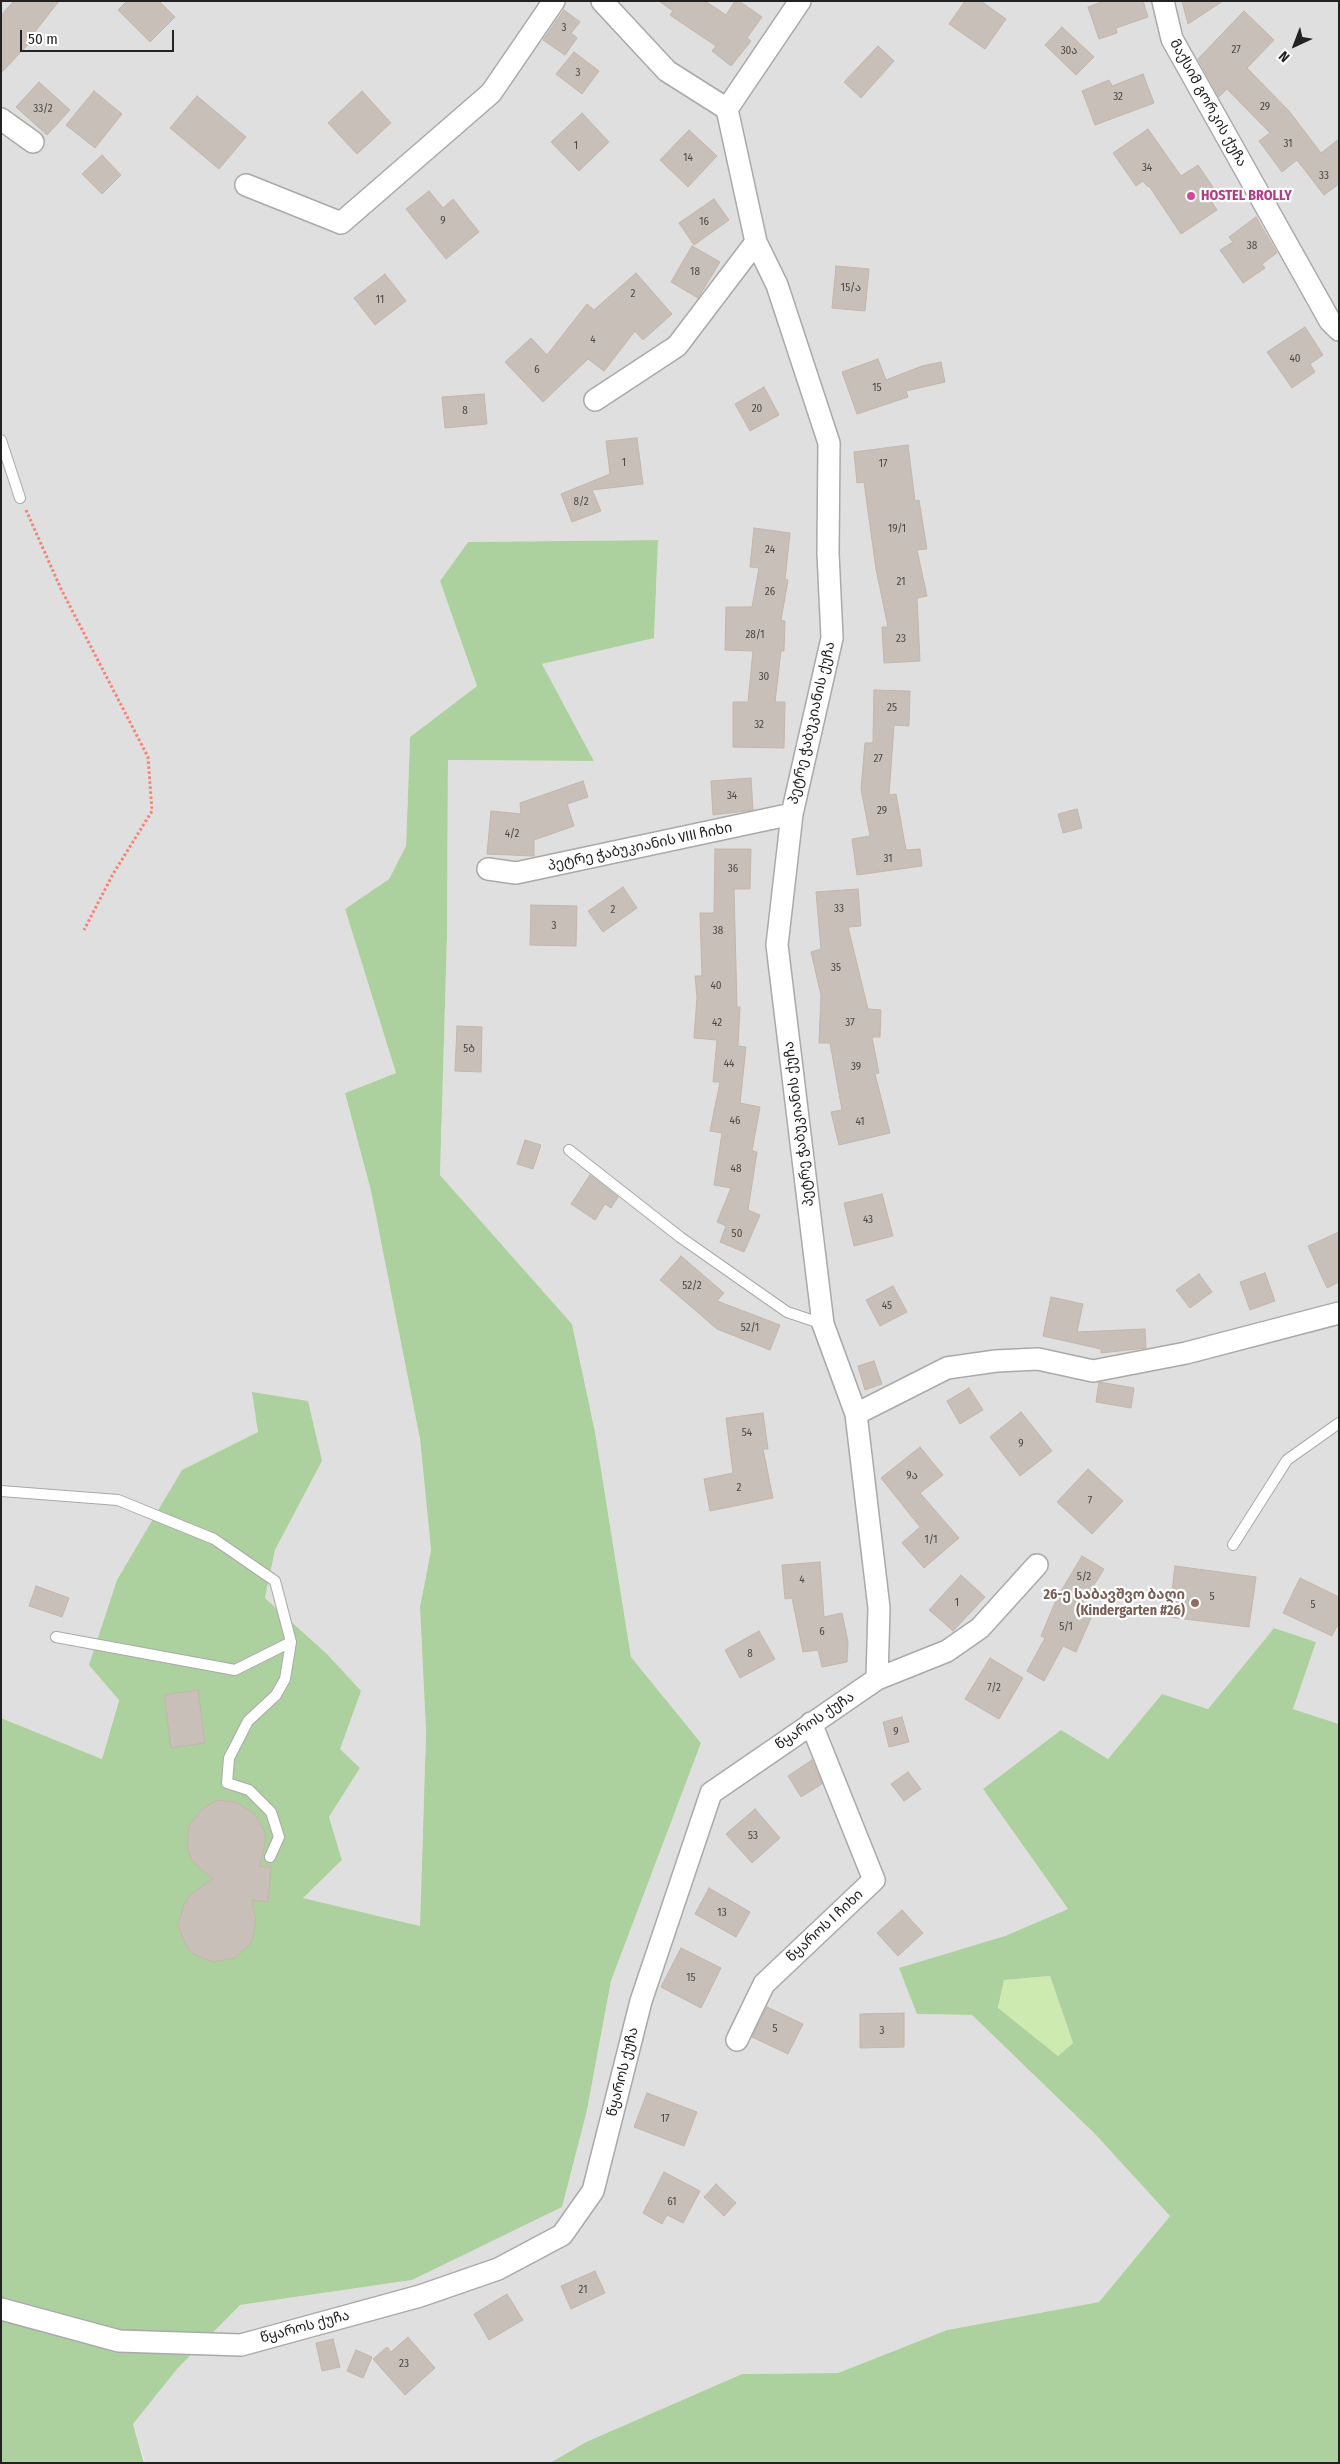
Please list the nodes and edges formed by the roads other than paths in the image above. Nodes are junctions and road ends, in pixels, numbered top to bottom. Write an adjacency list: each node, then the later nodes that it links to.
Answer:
1 (554, 1): 8 (street)
2 (602, 1): 5 (street)
3 (800, 1): 5 (street)
4 (1163, 1): 10 (street, მაქსიმ გორკის ქუჩა)
5 (727, 109): 9 (street, პეტრე ჭაბუკიანის ქუჩა)
6 (1, 120): 7 (street)
7 (33, 142)
8 (246, 185)
9 (756, 242): 11 (street); 14 (street, პეტრე ჭაბუკიანის ქუჩა)
10 (1339, 330)
11 (595, 400)
12 (1, 440): 13 (lane)
13 (20, 498)
14 (792, 814): 15 (street, პეტრე ჭაბუკიანის VIII ჩიხი); 18 (street, პეტრე ჭაბუკიანის ქუჩა)
15 (488, 869)
16 (569, 1150): 18 (lane)
17 (1339, 1313): 19 (street)
18 (823, 1324): 19 (street, პეტრე ჭაბუკიანის ქუჩა)
19 (856, 1414): 26 (street)
20 (1339, 1423): 22 (lane)
21 (1, 1492): 25 (lane)
22 (1233, 1546)
23 (1038, 1565): 26 (street, წყაროს ქუჩა)
24 (56, 1637): 25 (lane)
25 (291, 1642): 28 (lane)
26 (877, 1679): 27 (street, წყაროს ქუჩა)
27 (811, 1723): 29 (street, წყაროს I ჩიხი); 30 (street, წყაროს ქუჩა)
28 (270, 1857)
29 (737, 2040)
30 (1, 2309)

